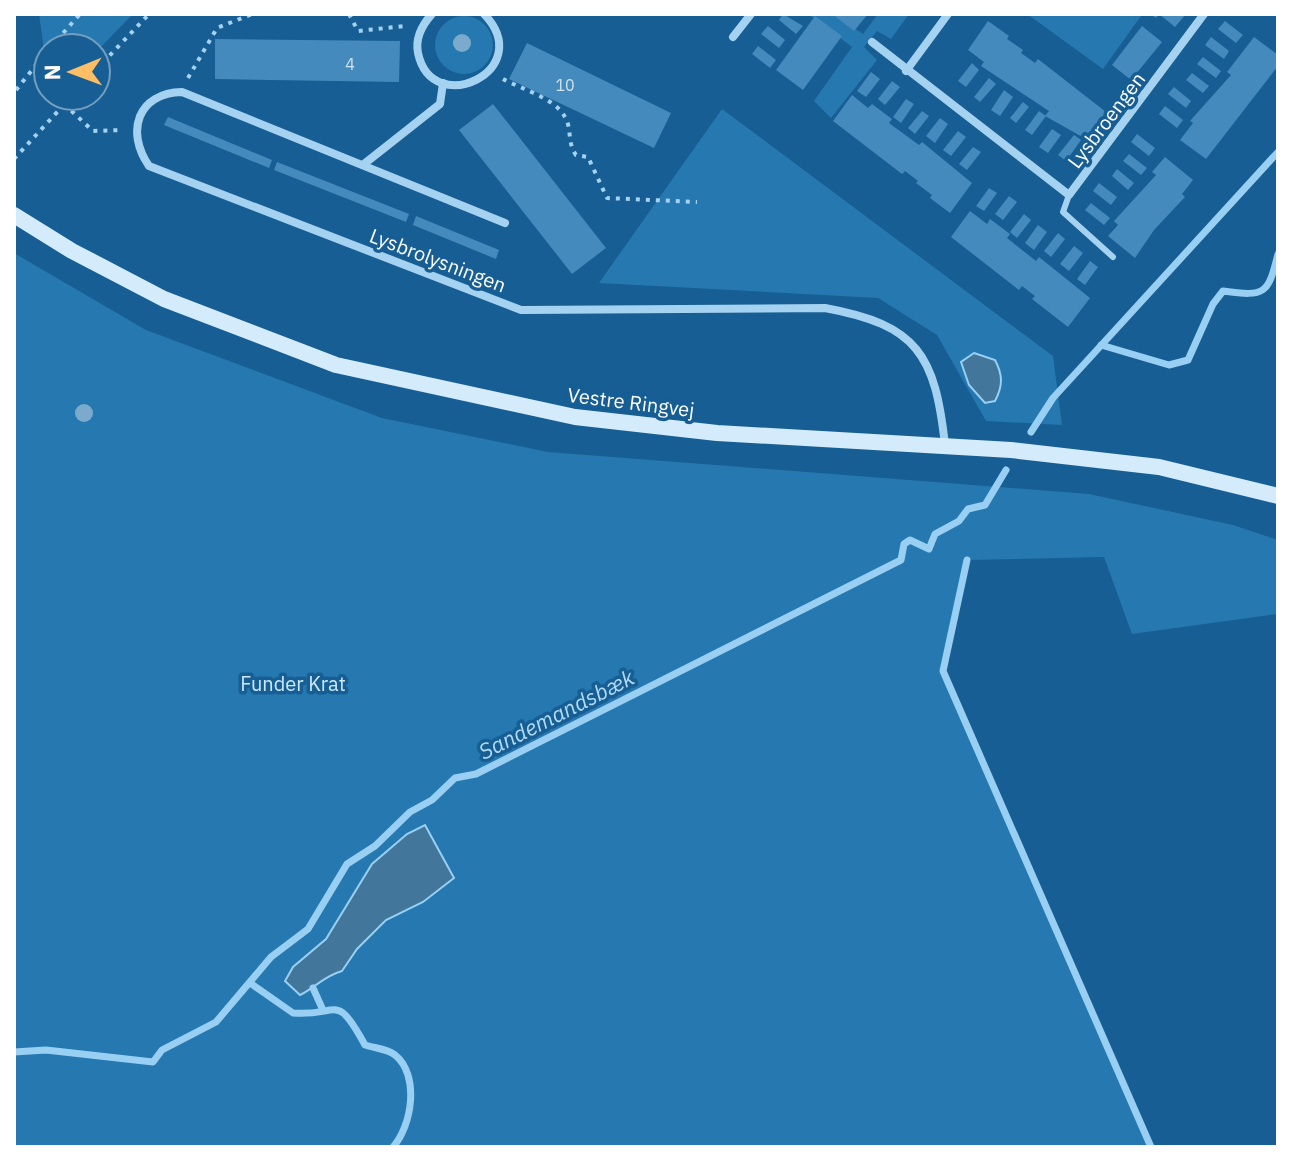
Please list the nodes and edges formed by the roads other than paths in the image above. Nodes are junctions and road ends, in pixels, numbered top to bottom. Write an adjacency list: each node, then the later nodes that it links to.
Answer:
1 (432, 14): 9 (street)
2 (484, 14): 9 (street)
3 (751, 14): 6 (street)
4 (948, 14): 8 (street)
5 (1204, 14): 11 (street, Lysbroengen)
6 (733, 37)
7 (872, 42): 8 (street, Lysbroengen)
8 (906, 71): 11 (street, Lysbroengen)
9 (443, 83): 10 (street)
10 (364, 164): 13 (street); 15 (street, Lysbrolysningen)
11 (1069, 195): 14 (lane)
12 (14, 215): 15 (main road, Vestre Ringvej)
13 (505, 223)
14 (1113, 257)
15 (945, 446): 16 (main road, Vestre Ringvej)
16 (1278, 496)

